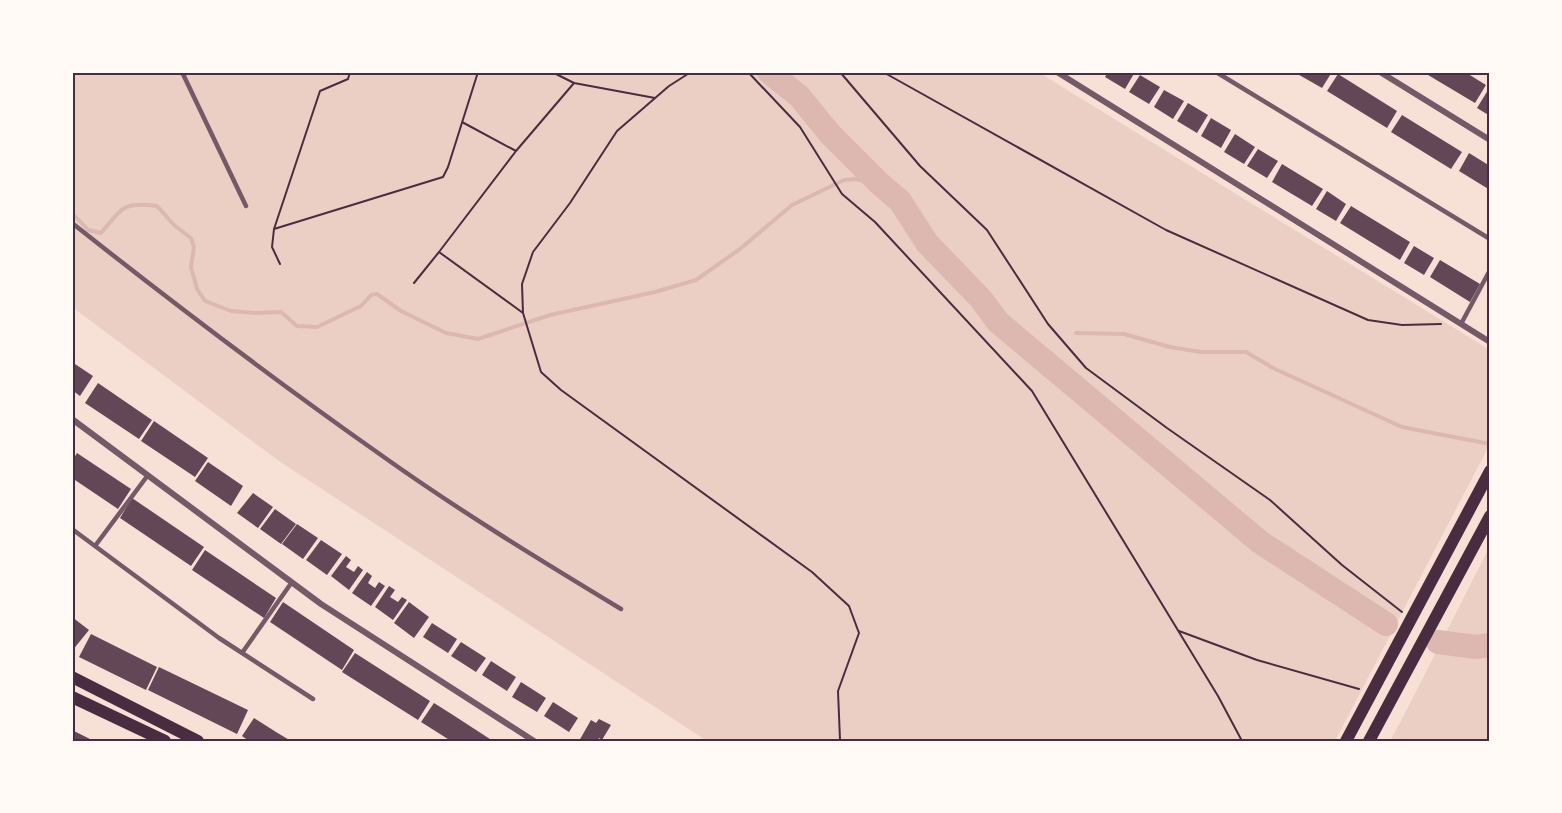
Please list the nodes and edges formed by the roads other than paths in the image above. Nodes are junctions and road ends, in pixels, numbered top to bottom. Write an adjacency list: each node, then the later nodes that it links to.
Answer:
1 (182, 72): 6 (lane)
2 (1057, 72): 10 (street)
3 (1216, 72): 8 (lane)
4 (1380, 72): 5 (street)
5 (1490, 140)
6 (246, 206)
7 (72, 223): 19 (lane)
8 (1490, 239)
9 (1490, 270): 10 (lane)
10 (1461, 324): 11 (street)
11 (1490, 342)
12 (72, 419): 14 (street)
13 (1490, 471): 28 (main road)
14 (148, 475): 17 (lane); 18 (street)
15 (1490, 516): 29 (main road)
16 (72, 529): 17 (lane)
17 (95, 546): 20 (lane)
18 (292, 582): 20 (lane); 27 (street)
19 (621, 609)
20 (242, 653): 24 (lane)
21 (72, 677): 22 (main road)
22 (83, 684): 23 (street); 26 (main road)
23 (72, 698): 25 (main road)
24 (313, 699)
25 (165, 741)
26 (198, 741)
27 (534, 741)
28 (1346, 741)
29 (1369, 741)

